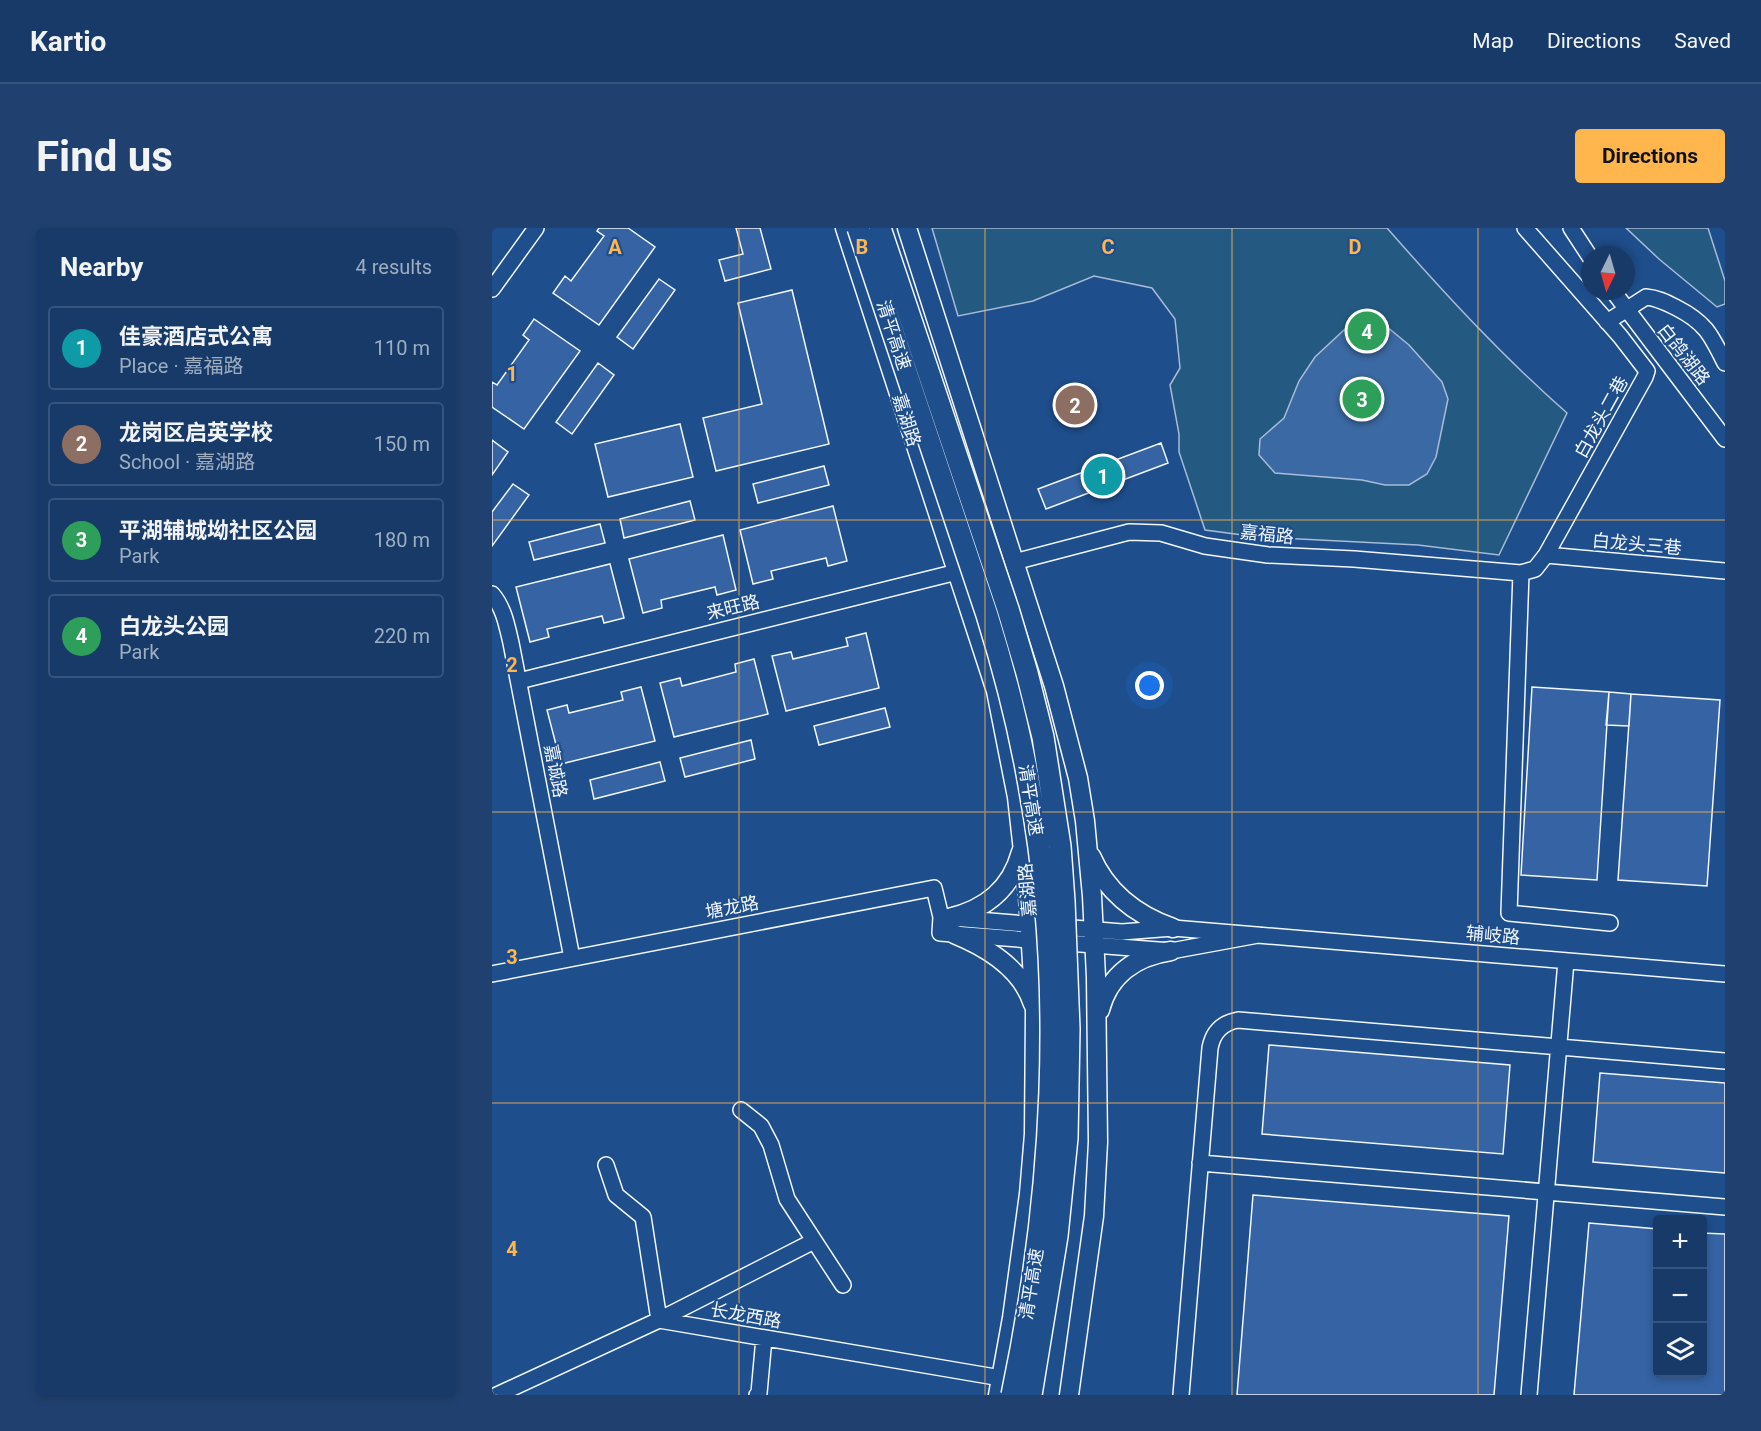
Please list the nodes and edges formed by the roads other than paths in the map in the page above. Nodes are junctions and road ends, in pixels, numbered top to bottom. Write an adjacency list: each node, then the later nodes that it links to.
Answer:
1 (536, 228): 9 (street)
2 (844, 228): 18 (main road, 嘉湖路)
3 (858, 228): 48 (highway, 清平高速, bridge)
4 (880, 228): 51 (highway, 清平高速, bridge)
5 (907, 228): 16 (main road)
6 (1525, 228): 12 (street, 白龙头二巷)
7 (1571, 228): 8 (street)
8 (1583, 246)
9 (492, 289)
10 (1619, 300): 11 (street, 白鸽湖路)
11 (1625, 309): 12 (street); 13 (street); 14 (street, 白鸽湖路)
12 (1607, 322): 15 (street, 白龙头二巷)
13 (1725, 363)
14 (1725, 439)
15 (1546, 555): 17 (street, 白龙头三巷); 19 (street, 白龙头二巷)
16 (1014, 562): 19 (street, 嘉福路); 23 (main road)
17 (1725, 571)
18 (957, 572): 21 (street, 来旺路); 22 (main road, 嘉湖路)
19 (1521, 573): 24 (street)
20 (492, 594): 21 (street, 嘉诚路)
21 (519, 681): 31 (street, 嘉诚路)
22 (1023, 844): 25 (main road); 27 (main road, 嘉湖路)
23 (1087, 847): 26 (main road); 29 (main road)
24 (1610, 923)
25 (946, 925): 27 (street); 31 (street, 塘龙路); 35 (main road)
26 (1173, 928): 28 (street, 辅岐路); 29 (street, 辅岐路)
27 (1031, 932): 29 (street); 35 (main road, 嘉湖路)
28 (1258, 935): 30 (street); 32 (street, 辅岐路)
29 (1094, 937): 30 (street); 36 (main road)
30 (1171, 951): 36 (main road)
31 (572, 958): 33 (street, 塘龙路)
32 (1566, 961): 34 (street, 辅岐路); 37 (street)
33 (492, 974)
34 (1725, 974)
35 (1035, 1012): 48 (main road, 嘉湖路)
36 (1098, 1020): 52 (main road)
37 (1558, 1047): 38 (street); 40 (street); 42 (street)
38 (1725, 1060)
39 (741, 1110): 44 (street)
40 (1200, 1163): 42 (street); 53 (street)
41 (606, 1165): 46 (street)
42 (1546, 1192): 43 (street); 54 (street)
43 (1725, 1207)
44 (814, 1241): 45 (street); 46 (street)
45 (843, 1285)
46 (659, 1320): 47 (street, 长龙西路); 49 (street)
47 (764, 1338): 48 (street, 长龙西路); 50 (street)
48 (1004, 1390)
49 (497, 1395)
50 (757, 1395)
51 (1031, 1395)
52 (1069, 1395)
53 (1181, 1395)
54 (1529, 1395)

